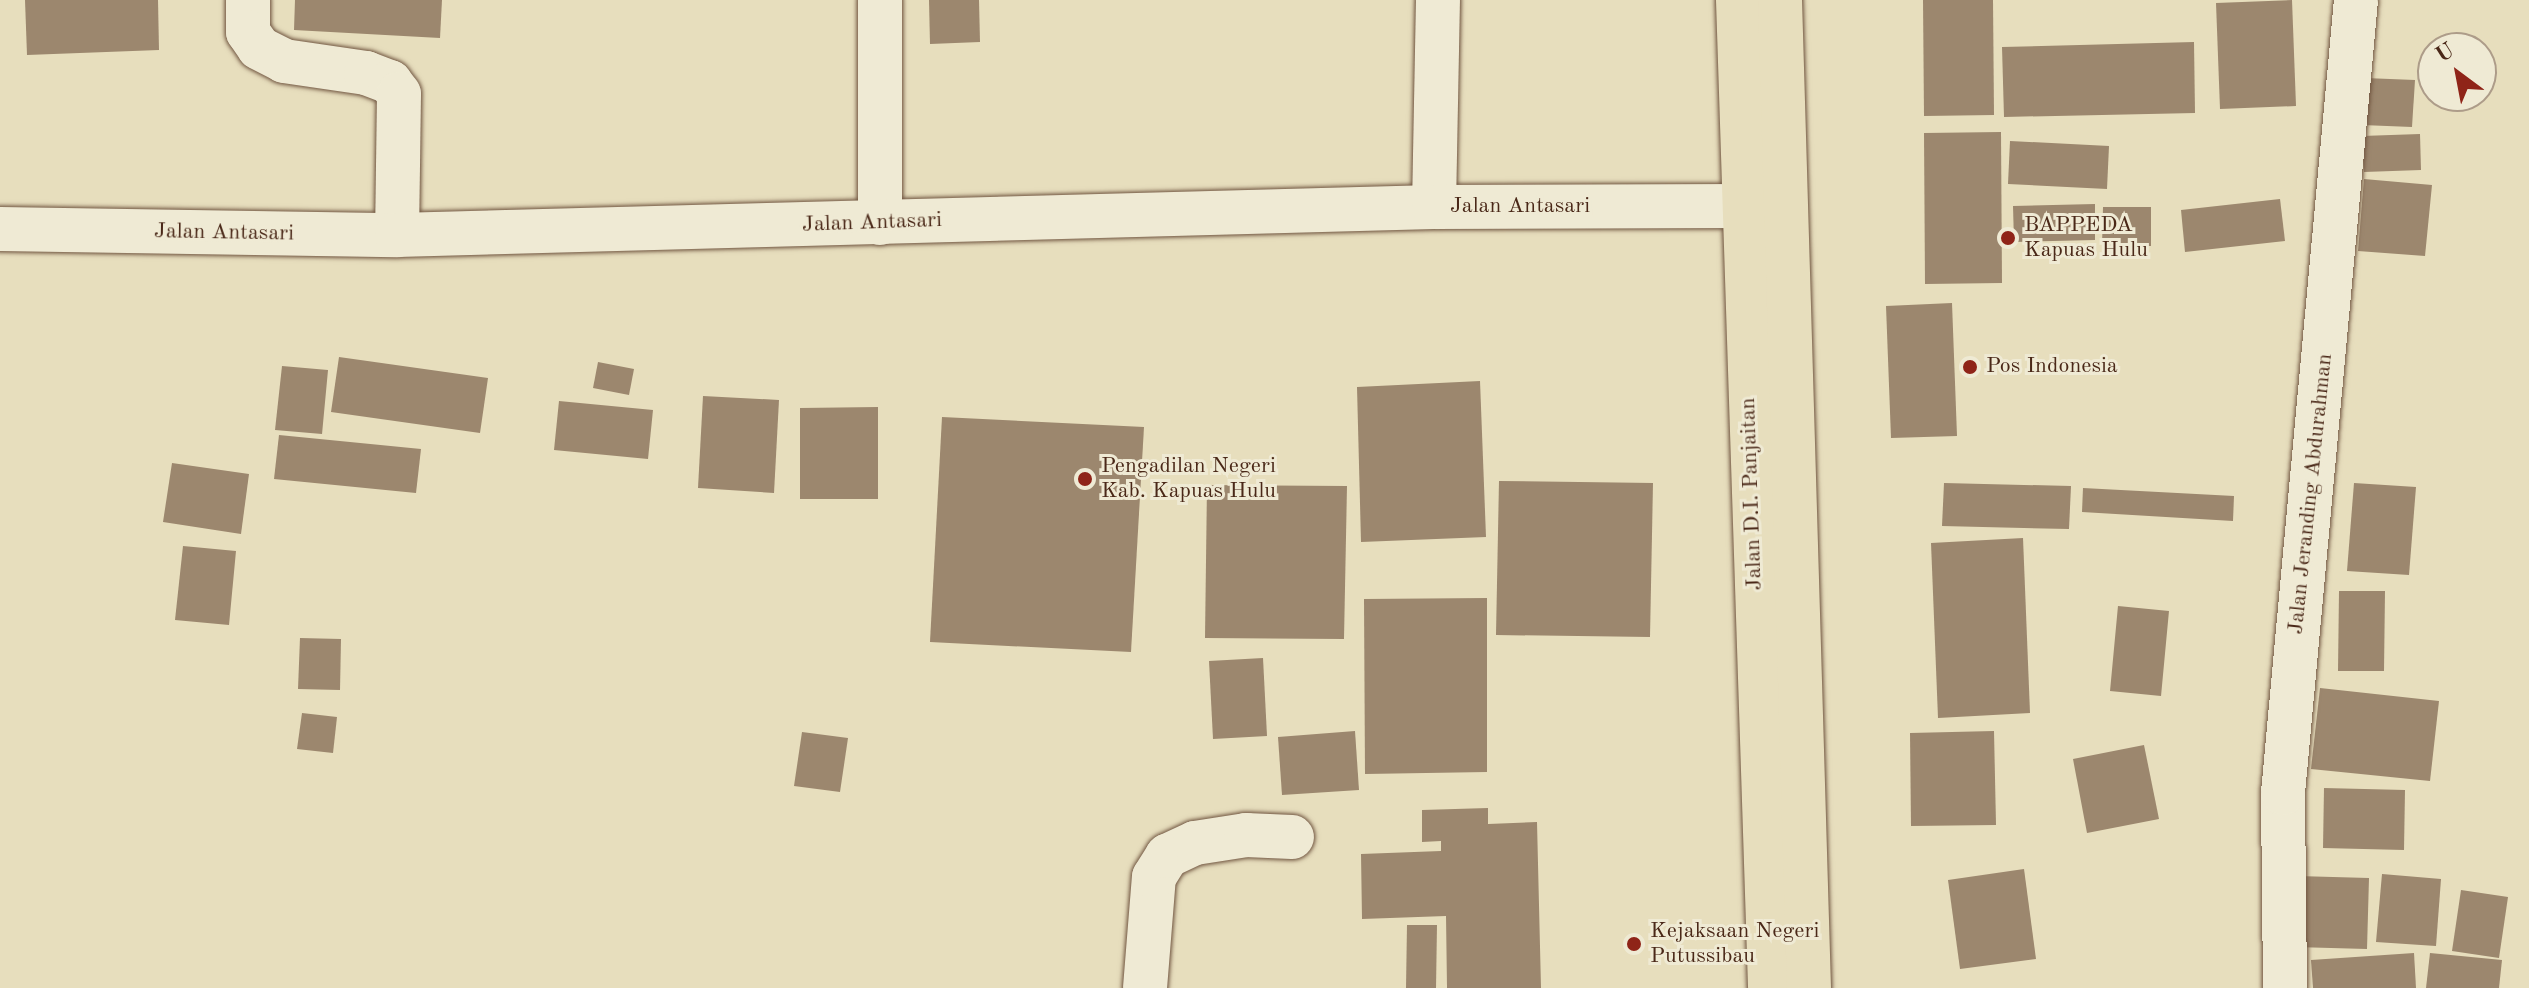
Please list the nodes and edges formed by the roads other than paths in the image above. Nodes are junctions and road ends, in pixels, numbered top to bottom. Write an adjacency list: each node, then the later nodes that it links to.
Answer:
1 (248, 0): 11 (street)
2 (880, 0): 9 (street)
3 (1438, 0): 8 (street)
4 (1738, 0): 7 (highway, Jalan D.I. Panjaitan)
5 (1780, 0): 12 (highway, Jalan D.I. Panjaitan)
6 (2356, 0): 17 (street, Jalan Jeranding Abdurahman)
7 (1744, 206): 8 (street, Jalan Antasari); 12 (highway, Jalan D.I. Panjaitan)
8 (1434, 207): 9 (street, Jalan Antasari)
9 (880, 223): 11 (street, Jalan Antasari)
10 (0, 229): 11 (street, Jalan Antasari)
11 (397, 235)
12 (1778, 678): 15 (highway, Jalan D.I. Panjaitan); 16 (highway, Jalan D.I. Panjaitan)
13 (1292, 837): 14 (street)
14 (1145, 988)
15 (1770, 988)
16 (1809, 988)
17 (2285, 988)

